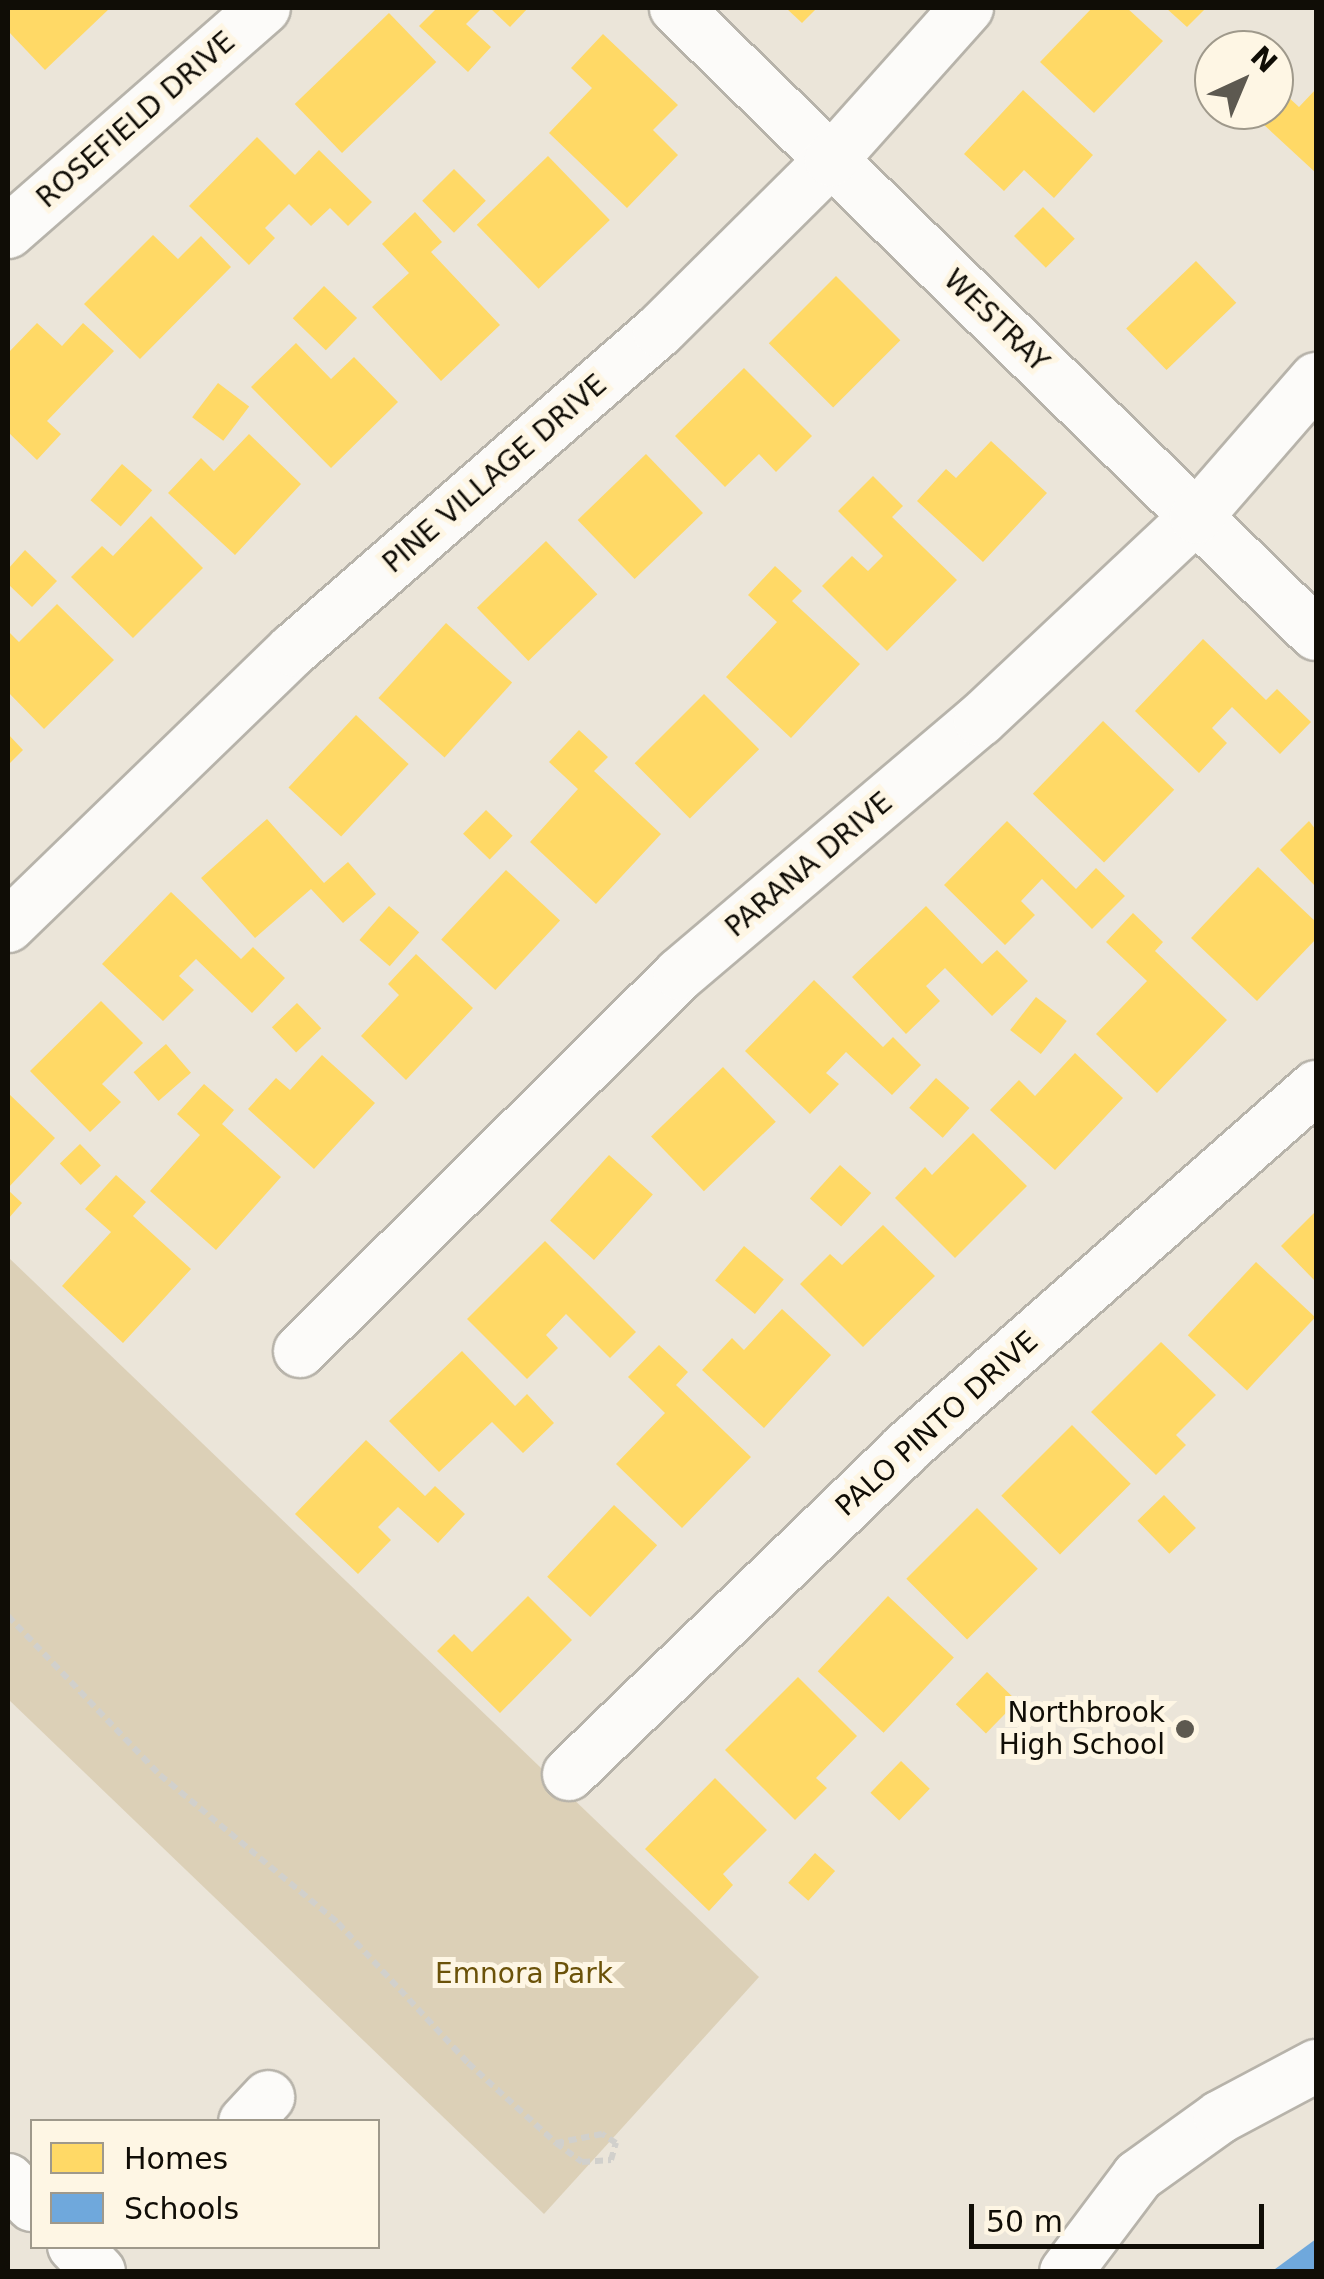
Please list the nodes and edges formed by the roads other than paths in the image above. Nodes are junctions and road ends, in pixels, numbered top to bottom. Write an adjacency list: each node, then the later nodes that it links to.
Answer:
1 (264, 8): 5 (street, ROSEFIELD DRIVE)
2 (676, 8): 4 (street, WESTRAY)
3 (967, 8): 4 (street, PINE VILLAGE DRIVE)
4 (831, 160): 7 (street, WESTRAY); 9 (street, PINE VILLAGE DRIVE)
5 (8, 232)
6 (1316, 379): 7 (street, PARANA DRIVE)
7 (1196, 517): 8 (street, WESTRAY); 11 (street, PARANA DRIVE)
8 (1316, 634)
9 (8, 926)
10 (1316, 1087): 12 (street, PALO PINTO DRIVE)
11 (300, 1351)
12 (569, 1774)
13 (1316, 2066): 19 (street)
14 (8, 2180): 15 (street)
15 (30, 2203)
16 (77, 2249): 18 (street)
17 (121, 2249): 18 (street)
18 (100, 2272)
19 (1066, 2272)

